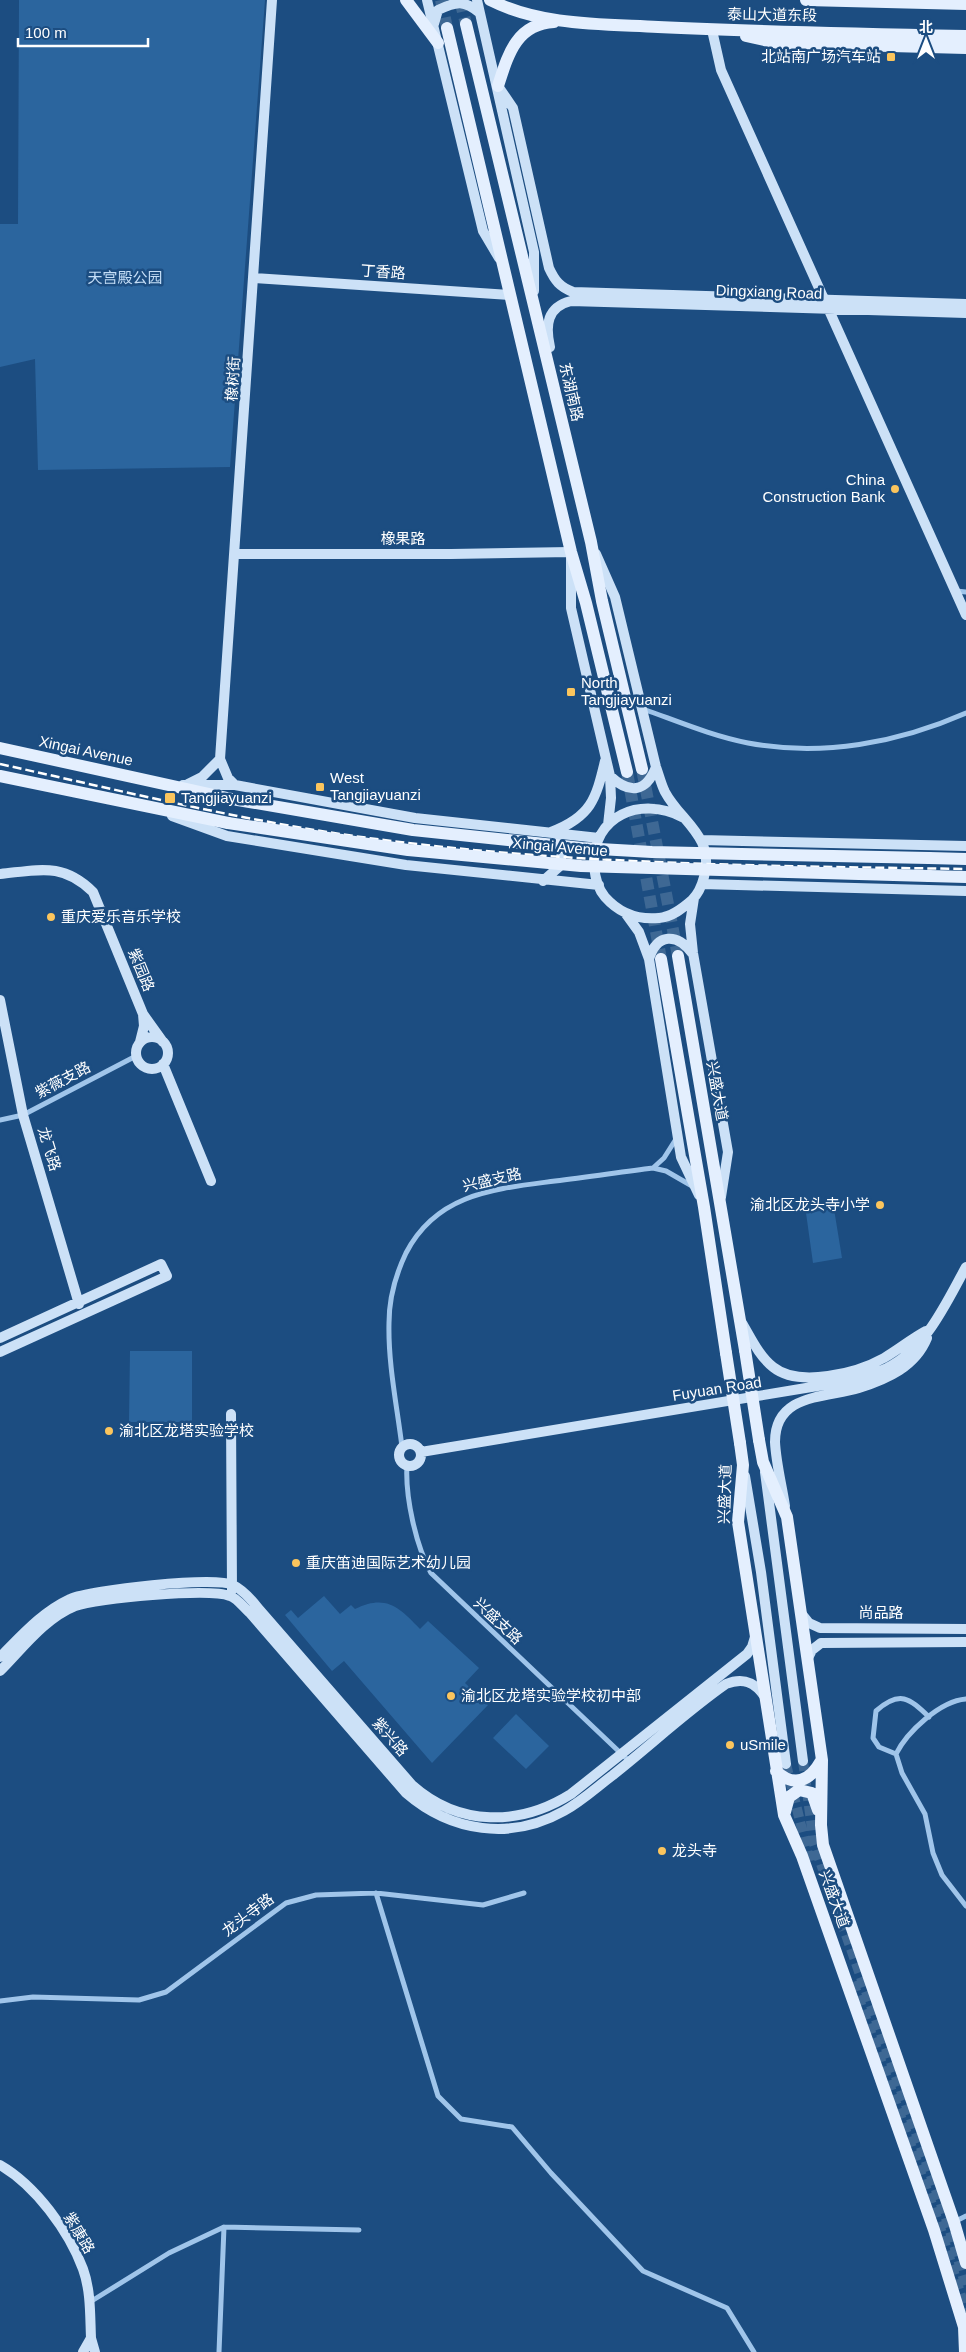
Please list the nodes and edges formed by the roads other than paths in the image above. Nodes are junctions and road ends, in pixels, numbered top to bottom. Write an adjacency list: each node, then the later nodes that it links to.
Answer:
1 (272, 0): 25 (street, 橡树街)
2 (406, 0): 16 (main road)
3 (427, 0): 12 (street)
4 (477, 0): 9 (street)
5 (490, 0): 10 (main road, 泰山大道东段)
6 (806, 0): 8 (main road, 泰山大道东段)
7 (957, 0): 8 (main road)
8 (966, 4)
9 (480, 13): 12 (street); 18 (street)
10 (570, 22): 14 (main road, 泰山大道东段); 18 (main road)
11 (466, 24): 28 (main road, 东湖南路)
12 (434, 26): 16 (street)
13 (447, 28): 24 (main road)
14 (712, 30): 15 (main road, 泰山大道东段); 17 (main road); 29 (street)
15 (966, 36)
16 (438, 43): 24 (street)
17 (966, 48)
18 (498, 86): 19 (street); 20 (street)
19 (530, 190): 21 (street); 22 (street)
20 (523, 198): 21 (street); 23 (street)
21 (531, 216): 22 (street); 23 (street)
22 (540, 235): 27 (street)
23 (534, 252): 28 (street)
24 (503, 263): 26 (main road)
25 (254, 278): 26 (street, 丁香路); 35 (street, 橡树街)
26 (510, 295): 34 (main road)
27 (572, 297): 29 (street, Dingxiang Road); 32 (street)
28 (534, 304): 32 (main road, 东湖南路)
29 (826, 304): 30 (street, Dingxiang Road); 31 (street, Dingxiang Road); 36 (street)
30 (966, 304)
31 (966, 313)
32 (560, 414): 33 (main road, 东湖南路)
33 (591, 542): 38 (street); 44 (main road, 东湖南路)
34 (571, 552): 35 (street, 橡果路); 41 (street); 45 (main road)
35 (236, 554): 42 (street, 橡树街)
36 (961, 592): 37 (street)
37 (966, 615)
38 (643, 709): 39 (street); 43 (street)
39 (966, 713)
40 (0, 748): 48 (main road, Xingai Avenue)
41 (605, 758): 47 (street); 54 (street)
42 (220, 759): 49 (street); 50 (street)
43 (656, 767): 47 (street); 52 (street)
44 (642, 769)
45 (627, 772)
46 (0, 776): 51 (main road, Xingai Avenue)
47 (610, 776): 53 (street)
48 (165, 784): 49 (street, Xingai Avenue); 59 (main road, Xingai Avenue, bridge)
49 (187, 785): 50 (street, Xingai Avenue)
50 (235, 786): 54 (street, Xingai Avenue)
51 (155, 810): 61 (main road, Xingai Avenue, bridge); 62 (street, Xingai Avenue)
52 (682, 817): 53 (street); 56 (street)
53 (608, 825): 55 (street)
54 (548, 833): 55 (street, Xingai Avenue); 62 (street)
55 (599, 838): 64 (street)
56 (701, 840): 57 (street); 63 (street)
57 (760, 841): 58 (street); 65 (street)
58 (966, 846)
59 (966, 859)
60 (2, 875): 73 (street, 紫园路)
61 (966, 877)
62 (543, 881): 64 (street, Xingai Avenue)
63 (702, 884): 65 (street); 67 (street)
64 (599, 885): 68 (street)
65 (761, 886): 66 (street)
66 (966, 891)
67 (694, 898): 68 (street); 69 (street)
68 (626, 914): 71 (street)
69 (693, 953): 71 (street); 85 (street)
70 (678, 956): 85 (main road, 兴盛大道)
71 (655, 959): 80 (street); 84 (main road)
72 (0, 1000): 78 (street, 龙飞路)
73 (143, 1014): 74 (street); 75 (street)
74 (140, 1042): 75 (street); 76 (street)
75 (164, 1042): 77 (street)
76 (136, 1056): 77 (street); 78 (street, 紫薇支路)
77 (163, 1064): 82 (street)
78 (23, 1115): 79 (street, 紫薇支路); 87 (street, 龙飞路)
79 (0, 1120)
80 (678, 1135): 81 (street); 83 (street)
81 (654, 1168): 83 (street); 93 (street, 兴盛支路)
82 (211, 1181)
83 (696, 1188): 84 (street)
84 (704, 1206): 97 (main road, 兴盛大道, bridge)
85 (720, 1206): 88 (main road, 兴盛大道)
86 (966, 1267): 89 (street, Fuyuan Road)
87 (79, 1304): 90 (street); 91 (street)
88 (739, 1318): 89 (street); 95 (main road, 兴盛大道, bridge)
89 (931, 1328): 94 (street, Fuyuan Road); 98 (street)
90 (0, 1338)
91 (0, 1352)
92 (231, 1414): 99 (street)
93 (402, 1447): 94 (street, Fuyuan Road); 96 (street)
94 (421, 1452): 96 (street)
95 (763, 1462): 98 (main road, 兴盛大道); 114 (street)
96 (407, 1465): 111 (street, 兴盛支路)
97 (743, 1465): 103 (main road, 兴盛大道); 116 (street)
98 (787, 1517): 101 (main road, 兴盛大道)
99 (232, 1584): 100 (street); 105 (street); 111 (street, 紫兴路)
100 (232, 1596): 107 (street); 115 (street, 紫兴路)
101 (801, 1613): 102 (street, 尚品路); 106 (main road, 兴盛大道)
102 (966, 1629)
103 (756, 1631): 108 (main road, 兴盛大道); 111 (street, 紫兴路)
104 (966, 1642): 106 (street, 尚品路)
105 (0, 1657)
106 (807, 1660): 113 (main road, 兴盛大道)
107 (0, 1671)
108 (767, 1699): 115 (street, 紫兴路); 116 (main road, 兴盛大道)
109 (966, 1699): 110 (street)
110 (929, 1717): 112 (street); 112 (street)
111 (622, 1754): 115 (street, 兴盛支路)
112 (896, 1754): 121 (street)
113 (822, 1760): 116 (main road); 118 (main road, 兴盛大道)
114 (803, 1761)
115 (630, 1762)
116 (781, 1767): 117 (main road, 兴盛大道)
117 (784, 1815): 118 (main road); 135 (main road, 兴盛大道)
118 (821, 1825): 125 (main road, 兴盛大道)
119 (376, 1893): 120 (street, 龙头寺路); 122 (street, 龙头寺路); 134 (street)
120 (524, 1893)
121 (966, 1906)
122 (0, 2000)
123 (0, 2165): 129 (street, 紫康路)
124 (966, 2216): 125 (street)
125 (954, 2222): 128 (main road, 兴盛大道)
126 (224, 2227): 127 (street); 129 (street); 133 (street)
127 (360, 2230)
128 (966, 2263)
129 (89, 2302): 130 (street, 紫康路)
130 (91, 2338): 131 (street); 132 (street, 紫康路)
131 (83, 2352)
132 (95, 2352)
133 (219, 2352)
134 (754, 2352)
135 (965, 2352)

